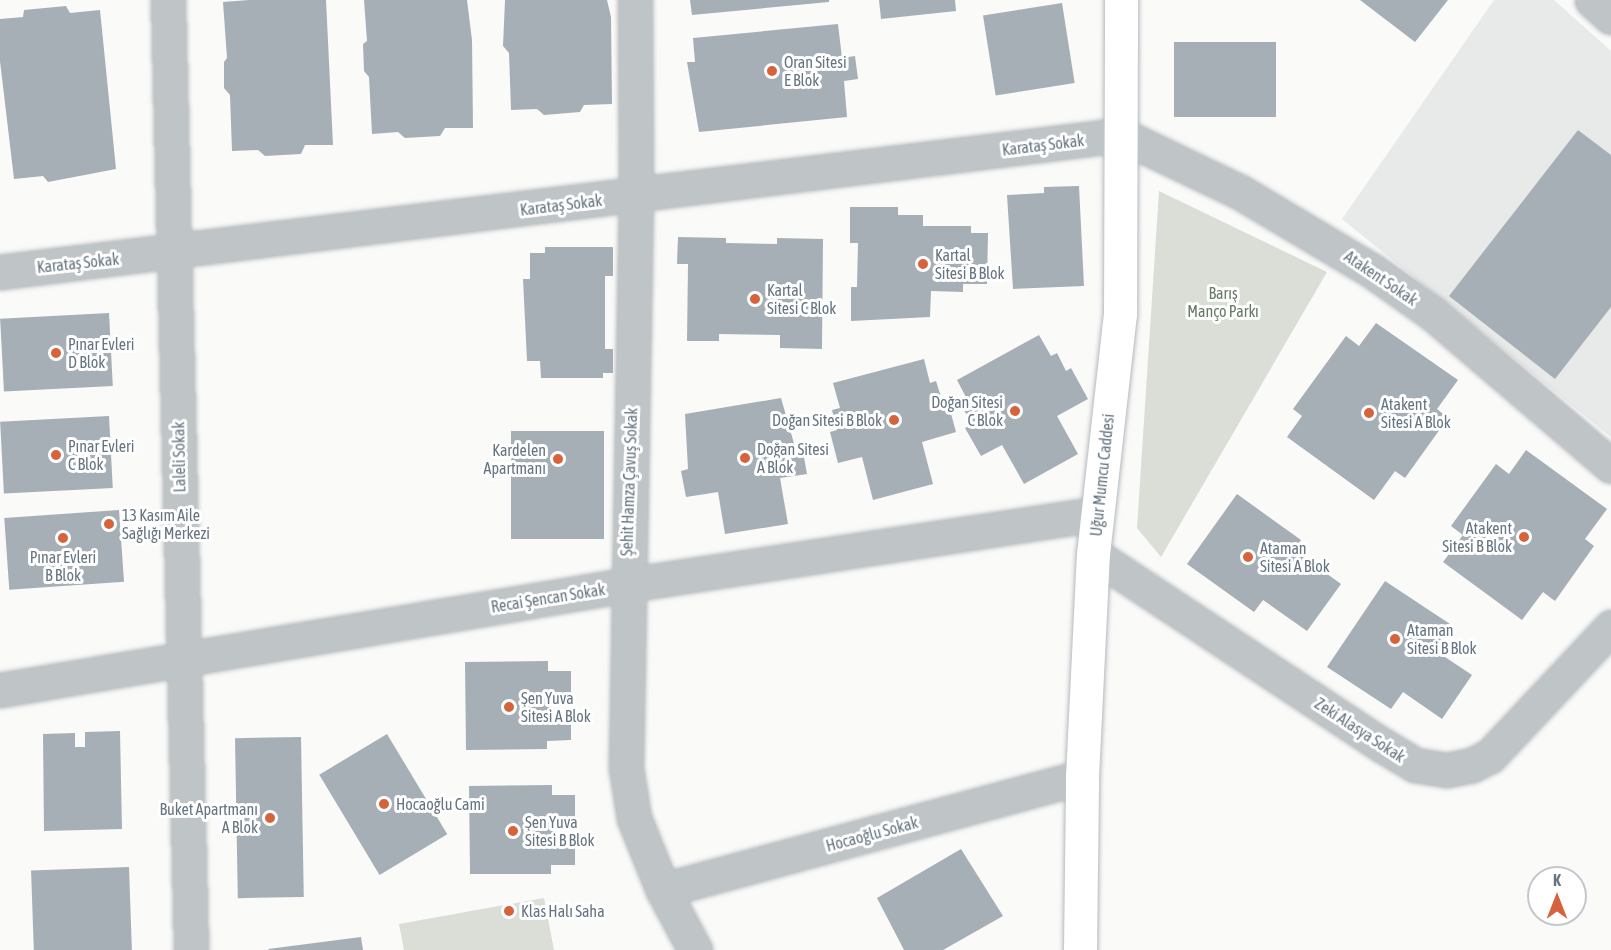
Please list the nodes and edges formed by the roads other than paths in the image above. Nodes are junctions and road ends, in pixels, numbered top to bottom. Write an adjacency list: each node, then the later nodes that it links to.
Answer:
1 (168, 0): 8 (street, Laleli Sokak)
2 (635, 0): 7 (street, Şehit Hamza Çavuş Sokak)
3 (1121, 0): 6 (main road, Uğur Mumcu Caddesi)
4 (1592, 0): 5 (street)
5 (1611, 17)
6 (1121, 135): 7 (street, Karataş Sokak); 10 (street, Atakent Sokak); 11 (main road, Uğur Mumcu Caddesi)
7 (636, 195): 8 (street, Karataş Sokak); 13 (street, Şehit Hamza Çavuş Sokak)
8 (175, 253): 9 (street, Karataş Sokak); 15 (street, Laleli Sokak)
9 (0, 272)
10 (1611, 466)
11 (1097, 514): 12 (main road, Uğur Mumcu Caddesi); 13 (street, Recai Şencan Sokak)
12 (1093, 554): 14 (street, Zeki Alasya Sokak); 17 (main road, Uğur Mumcu Caddesi)
13 (626, 585): 15 (street, Recai Şencan Sokak); 18 (street, Şehit Hamza Çavuş Sokak)
14 (1611, 627)
15 (184, 658): 16 (street, Recai Şencan Sokak); 19 (street, Laleli Sokak)
16 (0, 690)
17 (1082, 777): 18 (street, Hocaoğlu Sokak); 21 (main road, Uğur Mumcu Caddesi)
18 (663, 890): 20 (street, Şehit Hamza Çavuş Sokak)
19 (191, 950)
20 (695, 950)
21 (1080, 950)

